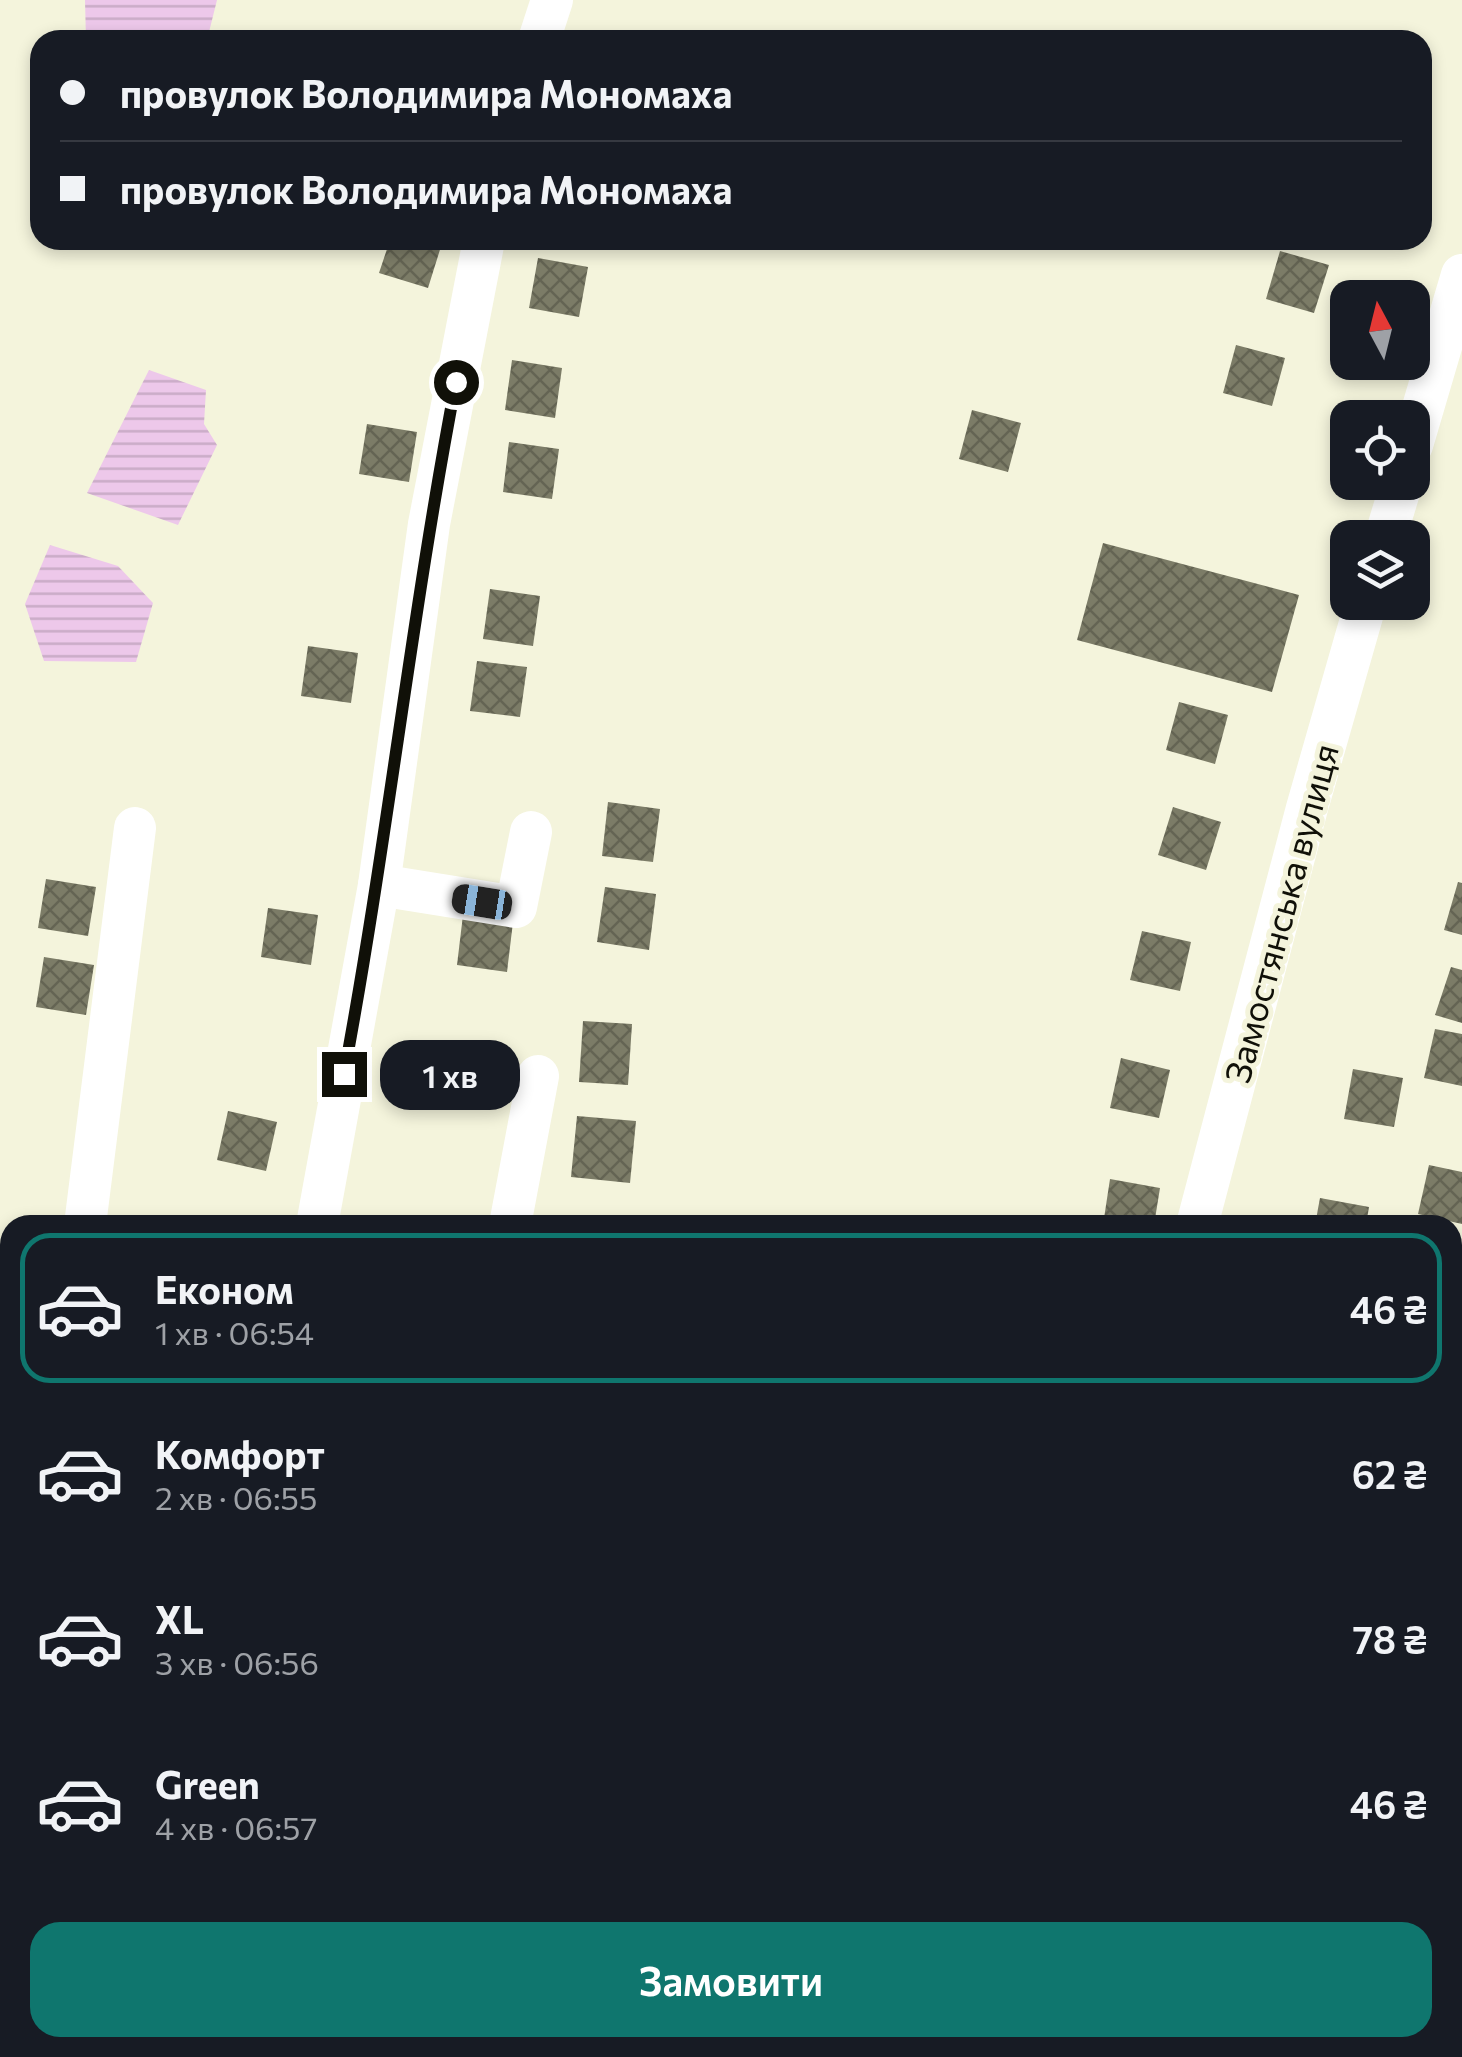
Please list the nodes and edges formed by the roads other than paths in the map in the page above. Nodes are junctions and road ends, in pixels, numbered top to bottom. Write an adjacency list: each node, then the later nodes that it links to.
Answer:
1 (552, 0): 2 (street)
2 (543, 30)
3 (482, 250): 9 (street)
4 (1462, 275): 5 (street)
5 (1425, 400)
6 (1361, 620): 14 (street, Замостянська вулиця)
7 (135, 828): 11 (street)
8 (532, 832): 9 (street)
9 (379, 885): 12 (street)
10 (538, 1076): 13 (street)
11 (85, 1215)
12 (319, 1215)
13 (512, 1215)
14 (1200, 1215)

